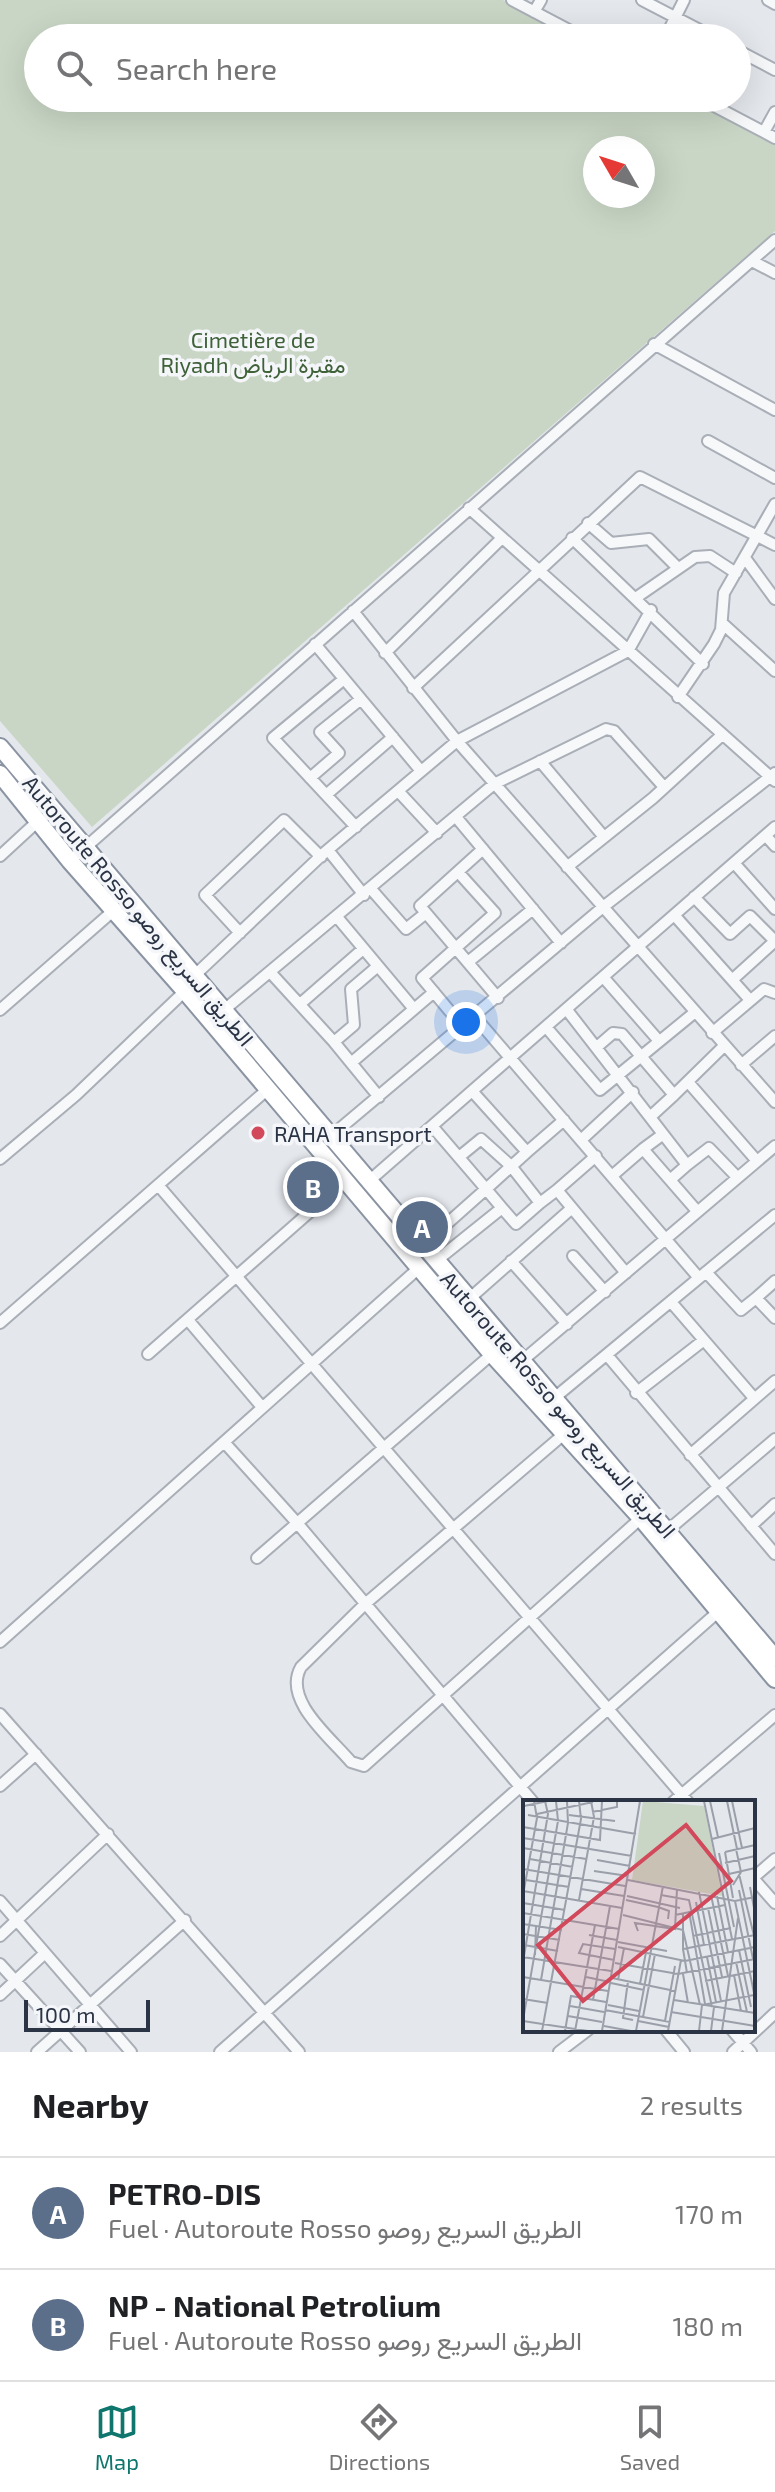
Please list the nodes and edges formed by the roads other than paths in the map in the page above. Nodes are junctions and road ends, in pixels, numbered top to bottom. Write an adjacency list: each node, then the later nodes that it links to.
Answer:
1 (512, 0): 7 (street)
2 (541, 0): 7 (street)
3 (642, 0): 8 (street)
4 (684, 0): 8 (street)
5 (768, 0): 6 (street)
6 (775, 4)
7 (534, 12): 9 (street)
8 (676, 17): 10 (street); 11 (street)
9 (557, 24)
10 (672, 24)
11 (689, 24)
12 (751, 57): 13 (street)
13 (775, 70)
14 (726, 112): 16 (street)
15 (775, 112): 16 (street)
16 (764, 132): 17 (street)
17 (775, 138)
18 (775, 240): 19 (street)
19 (752, 261): 20 (street); 21 (street)
20 (775, 273)
21 (654, 344): 22 (street); 26 (street)
22 (775, 410)
23 (708, 441): 24 (street)
24 (775, 478)
25 (775, 504): 28 (street)
26 (469, 508): 29 (street); 39 (street)
27 (588, 523): 28 (street); 30 (street); 33 (street)
28 (758, 536): 31 (street); 32 (street)
29 (502, 538): 34 (street); 43 (street)
30 (572, 538): 34 (street); 36 (street)
31 (775, 545)
32 (745, 558): 35 (street); 37 (street)
33 (678, 568): 35 (street); 36 (street)
34 (538, 570): 42 (street); 47 (street)
35 (736, 573): 40 (street)
36 (637, 597): 38 (street)
37 (775, 599)
38 (651, 610): 42 (street); 44 (street)
39 (353, 611): 41 (street); 43 (street)
40 (722, 623): 44 (street); 45 (street)
41 (315, 644): 46 (street); 70 (street)
42 (628, 651): 48 (street); 52 (street)
43 (385, 653): 47 (street)
44 (703, 664): 48 (street)
45 (775, 671)
46 (344, 679): 49 (street); 58 (street)
47 (413, 688): 52 (street)
48 (678, 697): 50 (street)
49 (361, 699): 51 (street); 58 (street)
50 (722, 735): 57 (street); 60 (street)
51 (393, 737): 55 (street); 62 (street)
52 (457, 741): 55 (street); 59 (street)
53 (0, 747): 70 (highway, Autoroute Rosso الطريق السريع روصو)
54 (540, 761): 59 (street); 60 (street); 69 (street)
55 (421, 771): 61 (street)
56 (0, 774): 64 (highway, Autoroute Rosso الطريق السريع روصو)
57 (773, 776): 81 (street)
58 (310, 778): 62 (street)
59 (494, 784): 63 (street); 77 (street)
60 (664, 787): 69 (street)
61 (398, 791): 65 (street); 67 (street)
62 (326, 795): 65 (street)
63 (456, 817): 67 (street); 72 (street)
64 (38, 821): 74 (street); 75 (highway, Autoroute Rosso الطريق السريع روصو)
65 (356, 827): 73 (street)
66 (775, 827): 68 (street)
67 (437, 833): 79 (street)
68 (766, 836): 71 (street); 76 (street)
69 (604, 837): 77 (street)
70 (88, 846): 75 (street); 97 (highway, Autoroute Rosso الطريق السريع روصو)
71 (775, 846)
72 (483, 849): 78 (street); 82 (street)
73 (324, 853): 79 (street); 88 (street); 88 (street)
74 (0, 856)
75 (70, 861): 84 (highway, Autoroute Rosso الطريق السريع روصو)
76 (735, 864): 80 (street); 83 (street)
77 (567, 867): 81 (street)
78 (458, 872): 85 (street); 91 (street)
79 (368, 892): 85 (street); 87 (street)
80 (694, 897): 86 (street); 89 (street)
81 (603, 907): 90 (street); 92 (street)
82 (533, 909): 90 (street); 94 (street)
83 (775, 909)
84 (113, 911): 100 (highway, Autoroute Rosso الطريق السريع روصو); 107 (street)
85 (426, 913): 91 (street)
86 (675, 916): 92 (street); 99 (street)
87 (337, 917): 93 (street); 96 (street)
88 (240, 933): 97 (street)
89 (775, 941): 99 (street)
90 (561, 943): 103 (street)
91 (456, 948): 94 (street); 101 (street)
92 (639, 948): 98 (street); 110 (street)
93 (363, 949): 95 (street); 105 (street)
94 (468, 962): 103 (street)
95 (378, 966): 106 (street); 117 (street)
96 (270, 972): 105 (street); 108 (street)
97 (194, 976): 108 (highway, Autoroute Rosso الطريق السريع روصو)
98 (604, 978): 109 (street); 116 (street)
99 (732, 980): 104 (street)
100 (185, 991): 126 (highway, Autoroute Rosso الطريق السريع روصو); 143 (street)
101 (434, 992): 106 (street); 112 (street)
102 (775, 993): 104 (street)
103 (498, 998): 111 (street)
104 (750, 1000): 114 (street)
105 (300, 1004): 117 (street)
106 (414, 1009): 122 (street)
107 (0, 1010)
108 (224, 1010): 136 (highway, Autoroute Rosso الطريق السريع روصو)
109 (567, 1010): 113 (street); 118 (street)
110 (694, 1013): 114 (street); 116 (street)
111 (475, 1017): 112 (street); 121 (street)
112 (463, 1027): 131 (street)
113 (546, 1027): 121 (street); 124 (street)
114 (712, 1033): 119 (street)
115 (775, 1036): 123 (street)
116 (659, 1041): 120 (street)
117 (334, 1042): 122 (street)
118 (598, 1046): 120 (street); 124 (street)
119 (724, 1046): 123 (street); 125 (street)
120 (642, 1055): 124 (street); 130 (street)
121 (510, 1058): 127 (street); 133 (street)
122 (351, 1063): 131 (street)
123 (741, 1065): 129 (street)
124 (620, 1074): 128 (street)
125 (688, 1082): 130 (street); 144 (street)
126 (268, 1089): 149 (highway, Autoroute Rosso الطريق السريع روصو); 152 (street)
127 (472, 1091): 134 (street); 140 (street)
128 (633, 1092): 132 (street); 137 (street)
129 (772, 1094)
130 (674, 1095): 132 (street)
131 (379, 1097): 136 (street)
132 (650, 1117): 135 (street)
133 (564, 1120): 137 (street); 140 (street)
134 (432, 1126): 142 (street); 151 (street)
135 (662, 1135): 139 (street); 145 (street)
136 (331, 1136): 151 (highway, Autoroute Rosso الطريق السريع روصو)
137 (581, 1140): 141 (street)
138 (775, 1146): 144 (street)
139 (643, 1149): 147 (street); 150 (street)
140 (527, 1152): 146 (street)
141 (596, 1156): 147 (street); 154 (street)
142 (459, 1157): 146 (street); 153 (street)
143 (0, 1159)
144 (757, 1161): 148 (street)
145 (687, 1165): 148 (street); 150 (street)
146 (511, 1166): 153 (street); 155 (street)
147 (613, 1175): 160 (street)
148 (737, 1177): 158 (street)
149 (346, 1180): 165 (highway, Autoroute Rosso الطريق السريع روصو); 167 (street)
150 (670, 1180): 158 (street)
151 (369, 1181): 161 (highway, Autoroute Rosso الطريق السريع روصو)
152 (158, 1185): 167 (street); 176 (street)
153 (486, 1189): 156 (street); 161 (street)
154 (557, 1190): 155 (street); 157 (street)
155 (540, 1203): 156 (street)
156 (502, 1208): 163 (street)
157 (572, 1208): 164 (street); 166 (street)
158 (697, 1211): 160 (street)
159 (775, 1215): 168 (street)
160 (666, 1238): 166 (street); 168 (street)
161 (423, 1245): 163 (highway, Autoroute Rosso الطريق السريع روصو)
162 (573, 1256): 170 (street)
163 (436, 1261): 172 (highway, Autoroute Rosso الطريق السريع روصو)
164 (511, 1261): 172 (street); 177 (street)
165 (420, 1267): 180 (highway, Autoroute Rosso الطريق السريع روصو); 183 (street)
166 (626, 1273): 170 (street)
167 (238, 1275): 175 (street); 183 (street)
168 (703, 1275): 171 (street); 173 (street)
169 (775, 1281): 171 (street)
170 (605, 1292): 177 (street)
171 (756, 1298): 174 (street)
172 (469, 1299): 182 (highway, Autoroute Rosso الطريق السريع روصو)
173 (671, 1302): 178 (street); 181 (street)
174 (775, 1318)
175 (188, 1320): 179 (street); 188 (street)
176 (0, 1323)
177 (567, 1324): 182 (street)
178 (704, 1340): 185 (street); 186 (street)
179 (148, 1354)
180 (492, 1354): 189 (highway, Autoroute Rosso الطريق السريع روصو); 192 (street)
181 (607, 1355): 185 (street); 187 (street)
182 (522, 1361): 187 (highway, Autoroute Rosso الطريق السريع روصو)
183 (312, 1363): 188 (street); 192 (street)
184 (775, 1381): 186 (street)
185 (636, 1393): 193 (street)
186 (754, 1398): 193 (street)
187 (553, 1399): 200 (highway, Autoroute Rosso الطريق السريع روصو)
188 (262, 1407): 191 (street)
189 (564, 1434): 196 (highway, Autoroute Rosso الطريق السريع روصو); 199 (street)
190 (775, 1439): 194 (street)
191 (224, 1442): 197 (street); 206 (street)
192 (384, 1449): 197 (street); 199 (street)
193 (690, 1455): 194 (street)
194 (719, 1487): 198 (street); 200 (street)
195 (775, 1504): 198 (street)
196 (641, 1518): 204 (highway, Autoroute Rosso الطريق السريع روصو); 205 (street)
197 (298, 1524): 202 (street); 203 (street)
198 (751, 1526): 201 (street)
199 (454, 1528): 203 (street); 205 (street)
200 (667, 1531): 207 (highway, Autoroute Rosso الطريق السريع روصو)
201 (775, 1554)
202 (257, 1558)
203 (365, 1604): 209 (street); 209 (street)
204 (719, 1611): 208 (highway, Autoroute Rosso الطريق السريع روصو); 210 (street)
205 (529, 1619): 209 (street); 210 (street)
206 (0, 1642)
207 (775, 1658)
208 (775, 1679)
209 (445, 1695): 215 (street)
210 (606, 1711): 215 (street); 217 (street)
211 (0, 1714): 213 (street)
212 (775, 1715): 217 (street)
213 (36, 1754): 214 (street); 218 (street)
214 (0, 1786)
215 (520, 1787): 216 (street); 232 (street)
216 (531, 1800)
217 (681, 1800)
218 (108, 1834): 224 (street); 225 (street)
219 (775, 1859): 220 (street)
220 (755, 1876)
221 (755, 1880): 223 (street)
222 (0, 1901): 225 (street)
223 (775, 1903)
224 (185, 1920): 231 (street); 232 (street)
225 (17, 1921): 226 (street); 227 (street)
226 (0, 1936)
227 (45, 1953): 229 (street); 231 (street)
228 (0, 1964): 229 (street)
229 (15, 1982): 230 (street); 234 (street)
230 (0, 1995)
231 (90, 2005): 234 (street); 243 (street)
232 (265, 2011): 244 (street); 245 (street)
233 (775, 2013): 239 (street)
234 (61, 2031): 241 (street); 242 (street)
235 (585, 2032): 246 (street)
236 (668, 2032): 247 (street)
237 (734, 2032): 240 (street)
238 (755, 2032): 240 (street)
239 (755, 2032)
240 (743, 2043): 248 (street); 249 (street)
241 (37, 2052)
242 (80, 2052)
243 (131, 2052)
244 (220, 2052)
245 (299, 2052)
246 (559, 2052)
247 (684, 2052)
248 (733, 2052)
249 (751, 2052)

